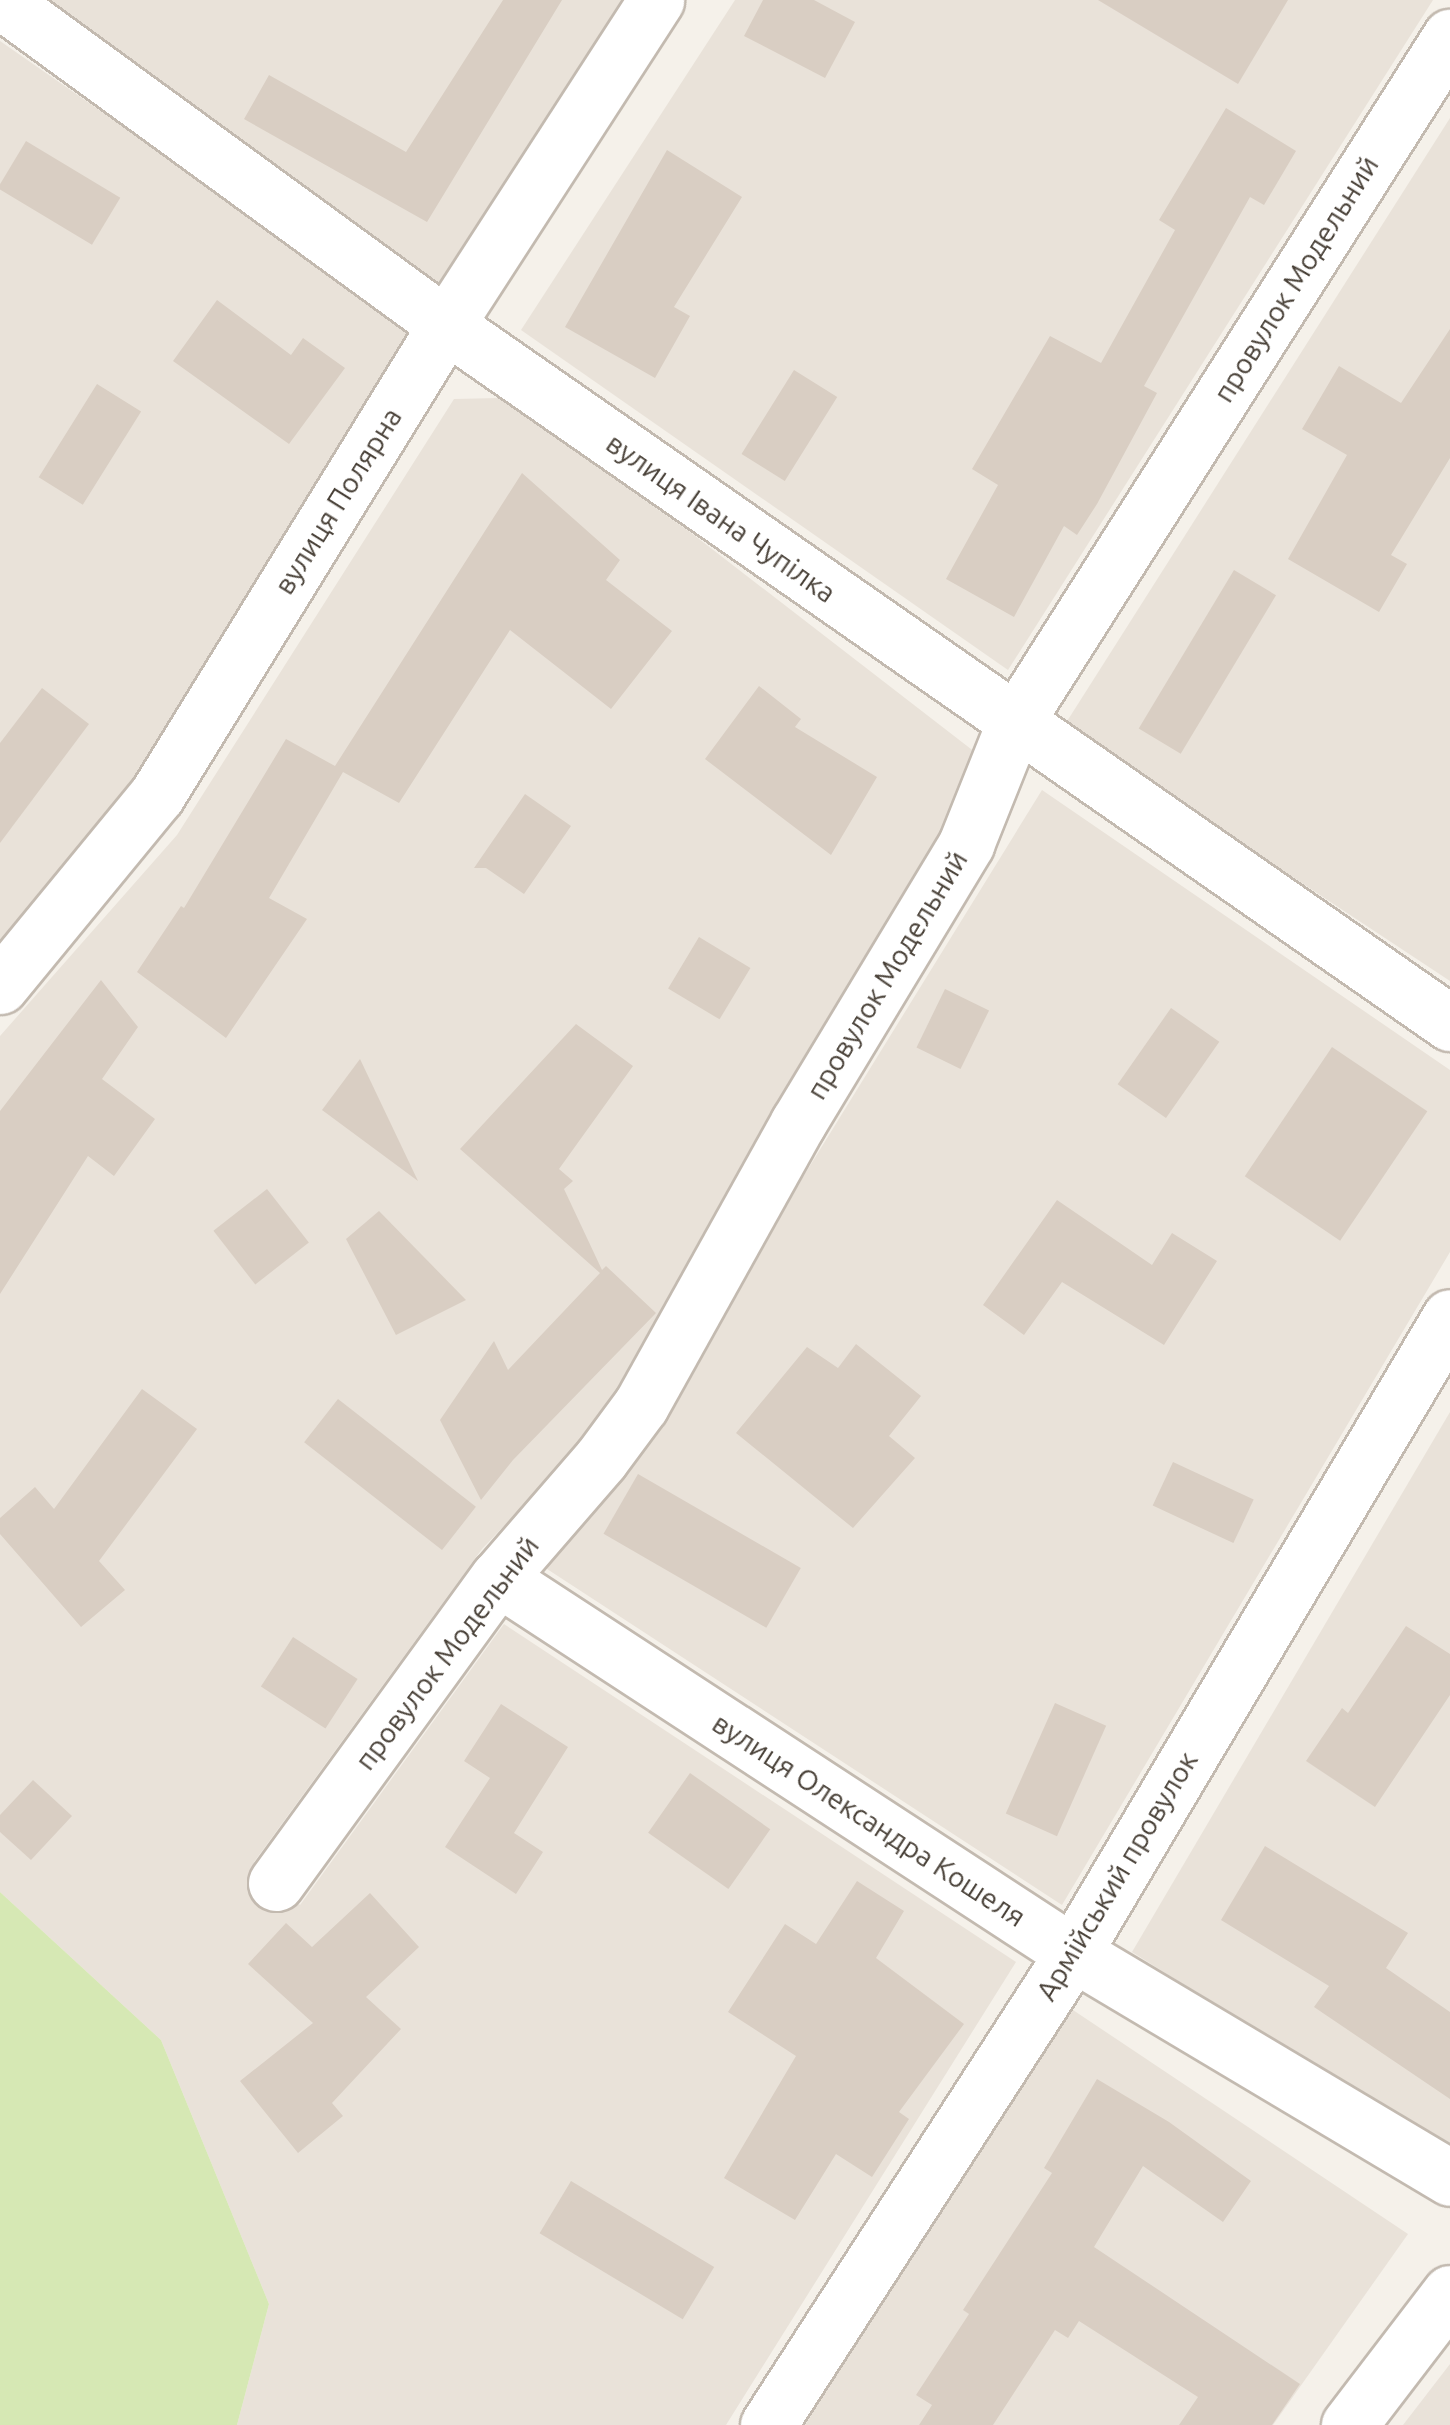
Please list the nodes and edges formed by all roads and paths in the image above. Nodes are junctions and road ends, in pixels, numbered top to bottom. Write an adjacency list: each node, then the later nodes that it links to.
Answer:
1 (0, 0): 4 (street, вулиця Івана Чупілка)
2 (656, 0): 4 (street, вулиця Полярна)
3 (1450, 36): 5 (street, провулок Модельний)
4 (446, 325): 5 (street, вулиця Івана Чупілка); 6 (street, вулиця Полярна)
5 (1014, 724): 7 (street, вулиця Івана Чупілка); 9 (street, провулок Модельний)
6 (0, 986)
7 (1450, 1023)
8 (1450, 1317): 11 (street, Армійський провулок)
9 (498, 1578): 10 (street, провулок Модельний); 11 (street, вулиця Олександра Кошеля)
10 (276, 1882)
11 (1073, 1953): 12 (street, вулиця Олександра Кошеля); 14 (street, Армійський провулок)
12 (1450, 2178)
13 (1450, 2294): 15 (street)
14 (768, 2425)
15 (1348, 2425)

